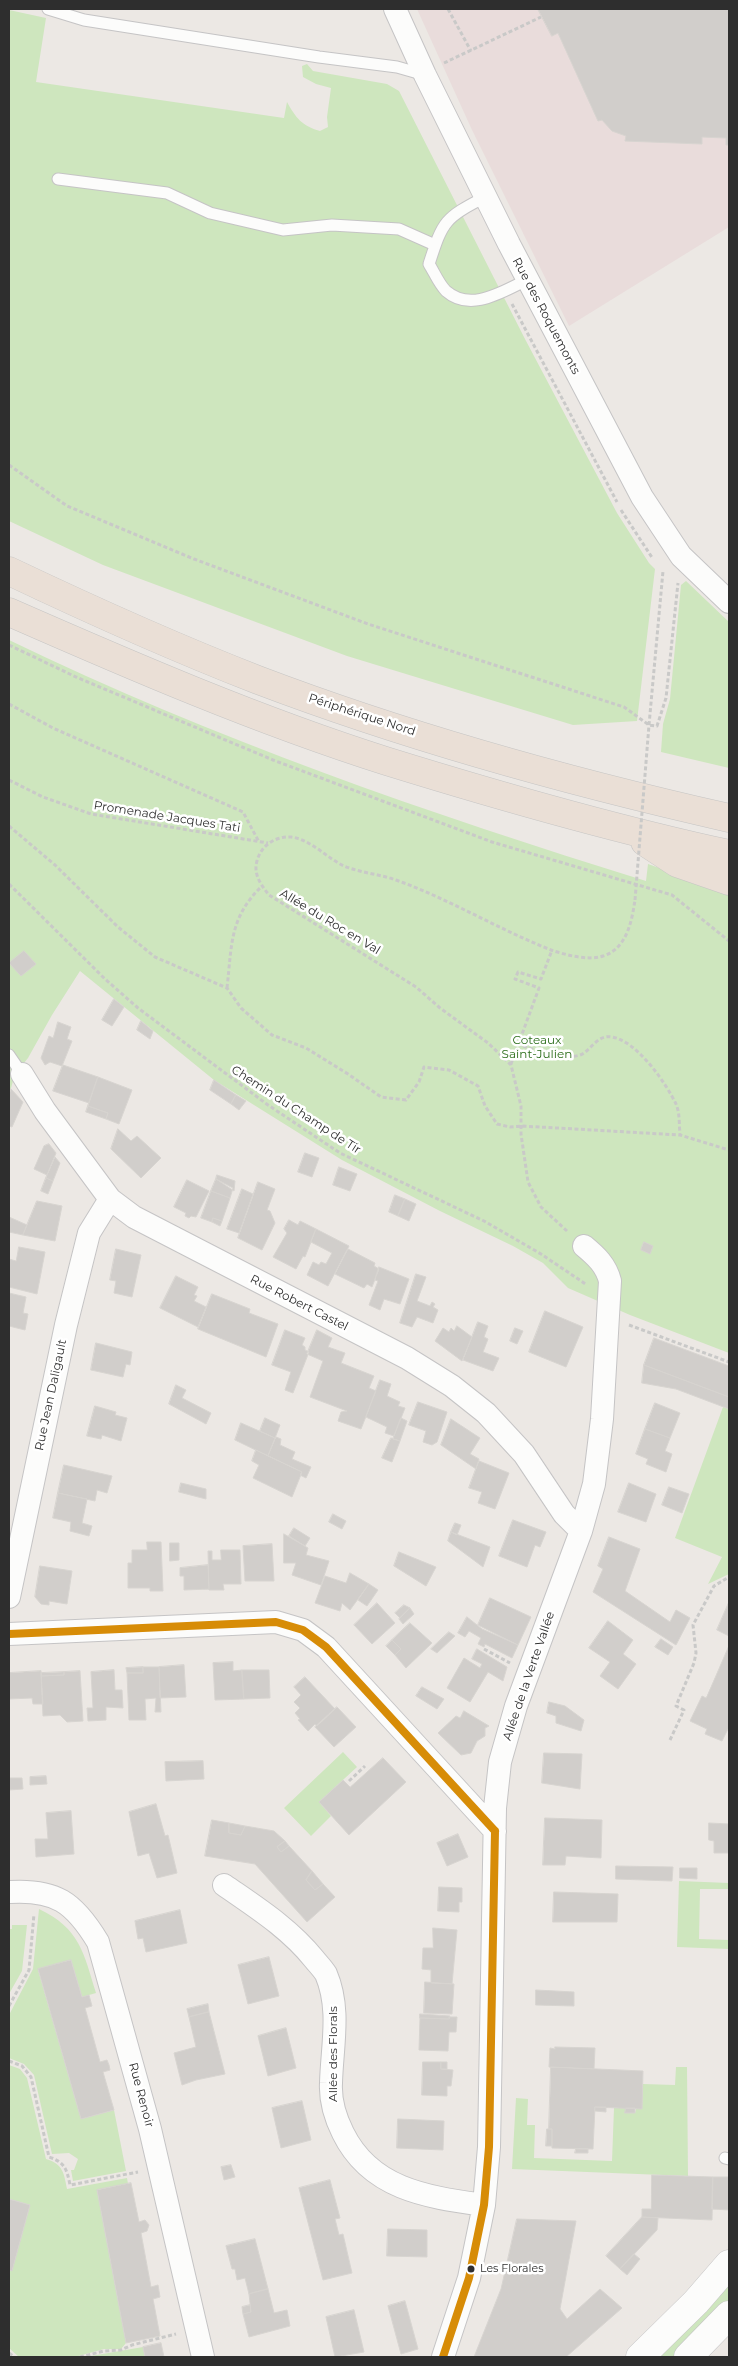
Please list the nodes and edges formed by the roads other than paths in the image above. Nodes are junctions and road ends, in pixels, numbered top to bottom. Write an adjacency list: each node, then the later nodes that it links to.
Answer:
1 (48, 9): 3 (lane)
2 (396, 9): 3 (street, Rue des Roquemonts)
3 (425, 75): 5 (street, Rue des Roquemonts)
4 (58, 179): 6 (lane)
5 (485, 197): 6 (lane); 7 (street, Rue des Roquemonts)
6 (435, 245): 7 (lane)
7 (527, 280): 9 (street, Rue des Roquemonts)
8 (9, 571): 11 (highway, Périphérique Nord)
9 (729, 602)
10 (9, 612): 12 (highway)
11 (729, 818)
12 (629, 831): 13 (highway); 14 (highway)
13 (729, 854)
14 (729, 881)
15 (9, 1055): 16 (lane)
16 (22, 1074): 17 (street, Rue Robert Castel)
17 (110, 1199): 19 (street, Rue Robert Castel); 20 (street, Rue Jean Daligault)
18 (584, 1246): 19 (street, Allée de la Verte Vallée)
19 (581, 1531): 22 (street, Allée de la Verte Vallée)
20 (9, 1597)
21 (9, 1634): 22 (street)
22 (495, 1831): 25 (street, Allée de la Verte Vallée)
23 (224, 1885): 25 (street, Allée des Florals)
24 (9, 1892): 28 (street, Rue Renoir)
25 (484, 2205): 29 (street, Allée de la Verte Vallée)
26 (729, 2264): 30 (main road)
27 (729, 2315): 31 (main road)
28 (203, 2357)
29 (443, 2357)
30 (640, 2357)
31 (688, 2357)

